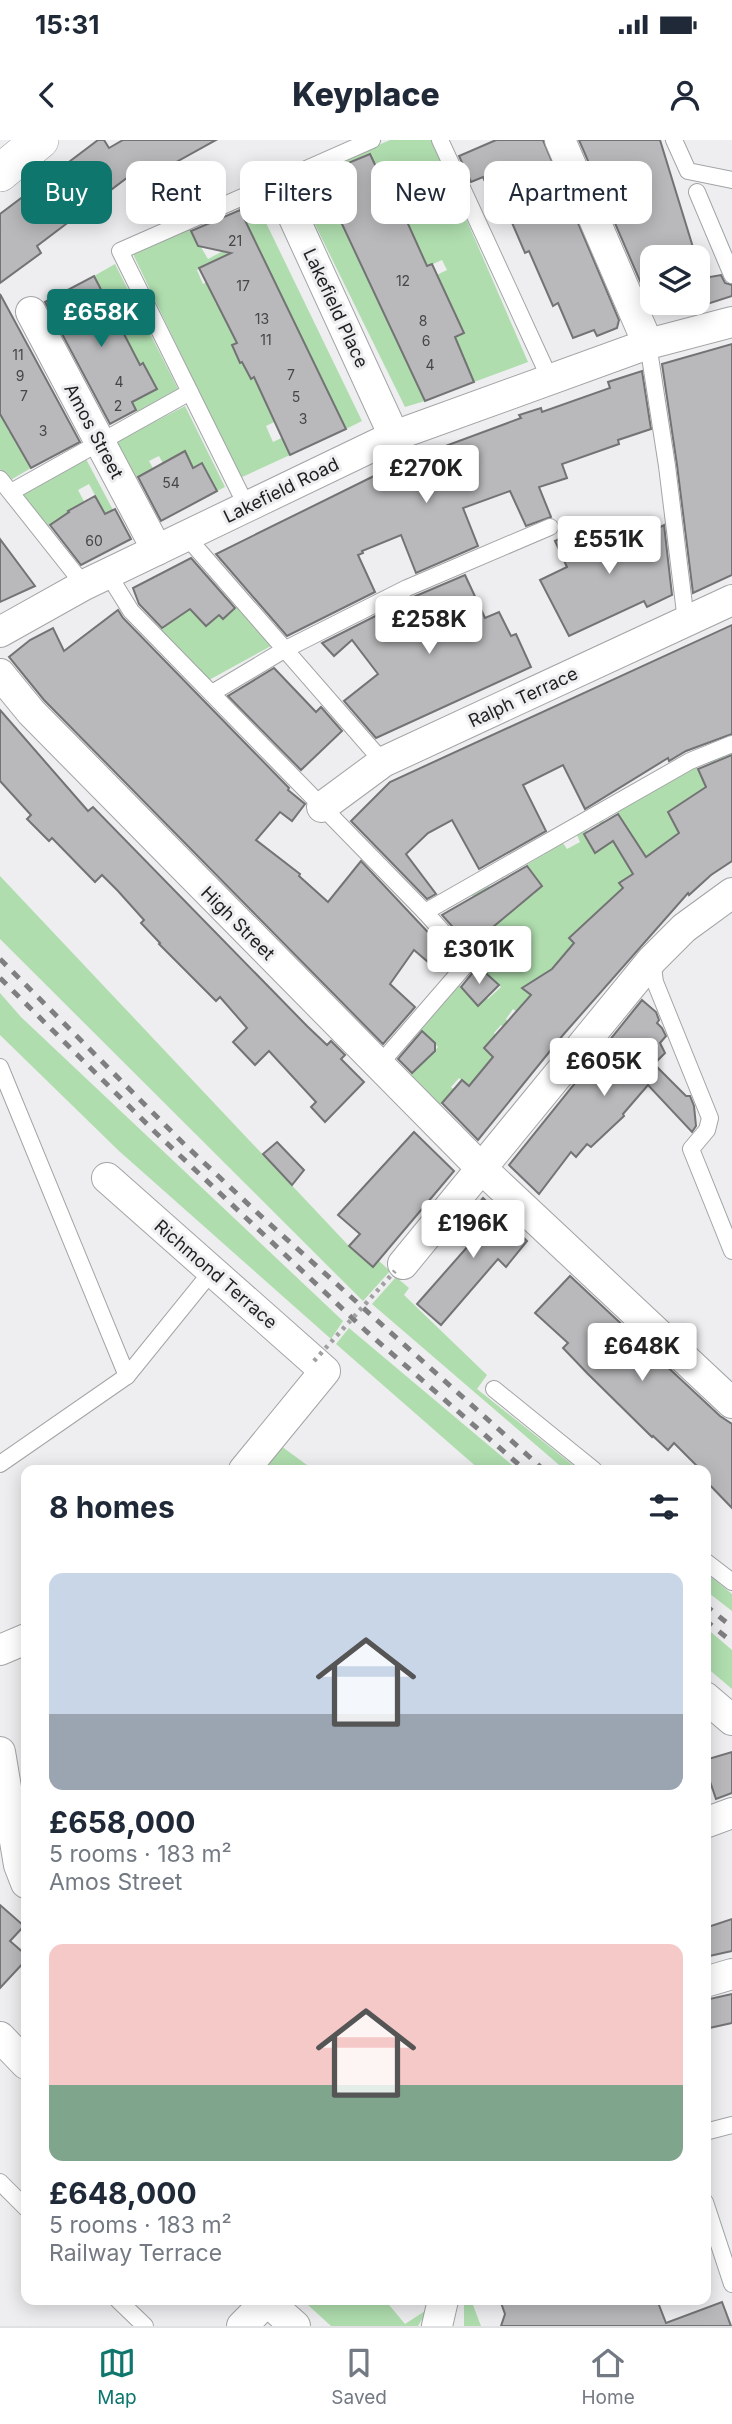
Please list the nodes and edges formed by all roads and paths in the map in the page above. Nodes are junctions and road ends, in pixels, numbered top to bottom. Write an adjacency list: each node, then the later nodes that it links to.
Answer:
1 (40, 140): 7 (street)
2 (372, 140): 6 (lane)
3 (440, 140): 16 (lane)
4 (560, 140): 15 (street)
5 (674, 140): 8 (lane)
6 (323, 161)
7 (0, 173)
8 (732, 180)
9 (697, 192): 12 (lane)
10 (240, 197): 17 (lane)
11 (297, 224): 18 (street, Lakefield Place)
12 (732, 275)
13 (31, 312): 19 (street, Amos Street)
14 (732, 322): 15 (street, Lakefield Road)
15 (648, 344): 16 (street, Lakefield Road); 28 (lane)
16 (550, 379): 18 (street, Lakefield Road)
17 (190, 392): 19 (lane); 22 (lane)
18 (394, 436): 22 (street, Lakefield Road)
19 (100, 443): 21 (lane); 25 (street, Amos Street)
20 (0, 479): 21 (lane)
21 (11, 492): 26 (lane)
22 (247, 507): 24 (street, Lakefield Road)
23 (550, 527): 30 (lane)
24 (186, 536): 25 (street, Lakefield Road); 30 (lane)
25 (157, 550): 26 (street, Lakefield Road)
26 (96, 579): 29 (street, Lakefield Road); 32 (lane)
27 (732, 600): 28 (street, Ralph Terrace)
28 (687, 621): 34 (street, Ralph Terrace)
29 (0, 632)
30 (285, 650): 32 (lane); 34 (lane)
31 (0, 674): 39 (street, High Street)
32 (212, 694): 35 (lane)
33 (732, 744): 37 (lane)
34 (383, 762): 35 (street, Ralph Terrace)
35 (321, 807): 37 (lane)
36 (731, 895): 38 (street)
37 (425, 912): 39 (lane)
38 (652, 960): 41 (street); 43 (lane)
39 (379, 1065): 41 (street, High Street)
40 (0, 1067): 47 (lane)
41 (481, 1168): 44 (street); 49 (street, High Street)
42 (107, 1178): 45 (street, Richmond Terrace)
43 (732, 1251)
44 (399, 1267): 46 (path, bridge)
45 (212, 1271): 46 (street, Richmond Terrace); 47 (lane)
46 (320, 1366): 51 (street)
47 (127, 1376): 50 (lane)
48 (494, 1388): 52 (lane)
49 (732, 1403)
50 (0, 1464)
51 (248, 1465)
52 (588, 1465)
53 (711, 1566): 54 (lane)
54 (732, 1582)
55 (21, 1641): 56 (street)
56 (0, 1650)
57 (711, 1703): 58 (street)
58 (732, 1720)
59 (0, 1752): 60 (street)
60 (17, 1790): 63 (street)
61 (732, 1813): 62 (street)
62 (711, 1821)
63 (21, 1870)
64 (0, 1889): 65 (street)
65 (21, 1891)
66 (732, 1974): 67 (street)
67 (711, 1980)
68 (732, 2125): 69 (lane)
69 (711, 2130)
70 (0, 2182): 71 (lane)
71 (21, 2203)
72 (711, 2220): 73 (lane)
73 (732, 2284)
74 (123, 2305): 77 (lane)
75 (442, 2305): 79 (street)
76 (278, 2307): 78 (street)
77 (145, 2326)
78 (242, 2326)
79 (437, 2326)

